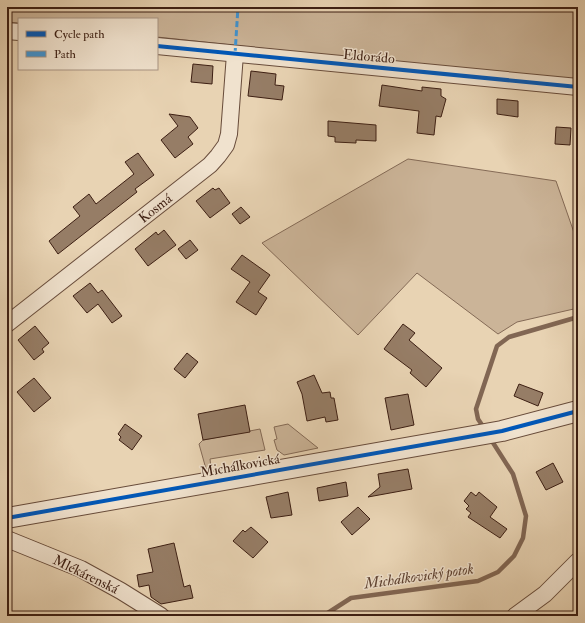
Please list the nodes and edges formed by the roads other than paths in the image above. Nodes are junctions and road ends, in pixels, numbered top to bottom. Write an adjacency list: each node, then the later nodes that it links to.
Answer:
1 (7, 31): 2 (street)
2 (18, 32)
3 (158, 46): 4 (street, Eldorádo)
4 (235, 54): 5 (street, Eldorádo); 6 (street, Kosmá)
5 (578, 87)
6 (7, 324)
7 (578, 411): 8 (street, Michálkovická)
8 (7, 518)
9 (7, 539): 11 (street, Mlékárenská)
10 (578, 561): 12 (street)
11 (161, 616)
12 (515, 616)

